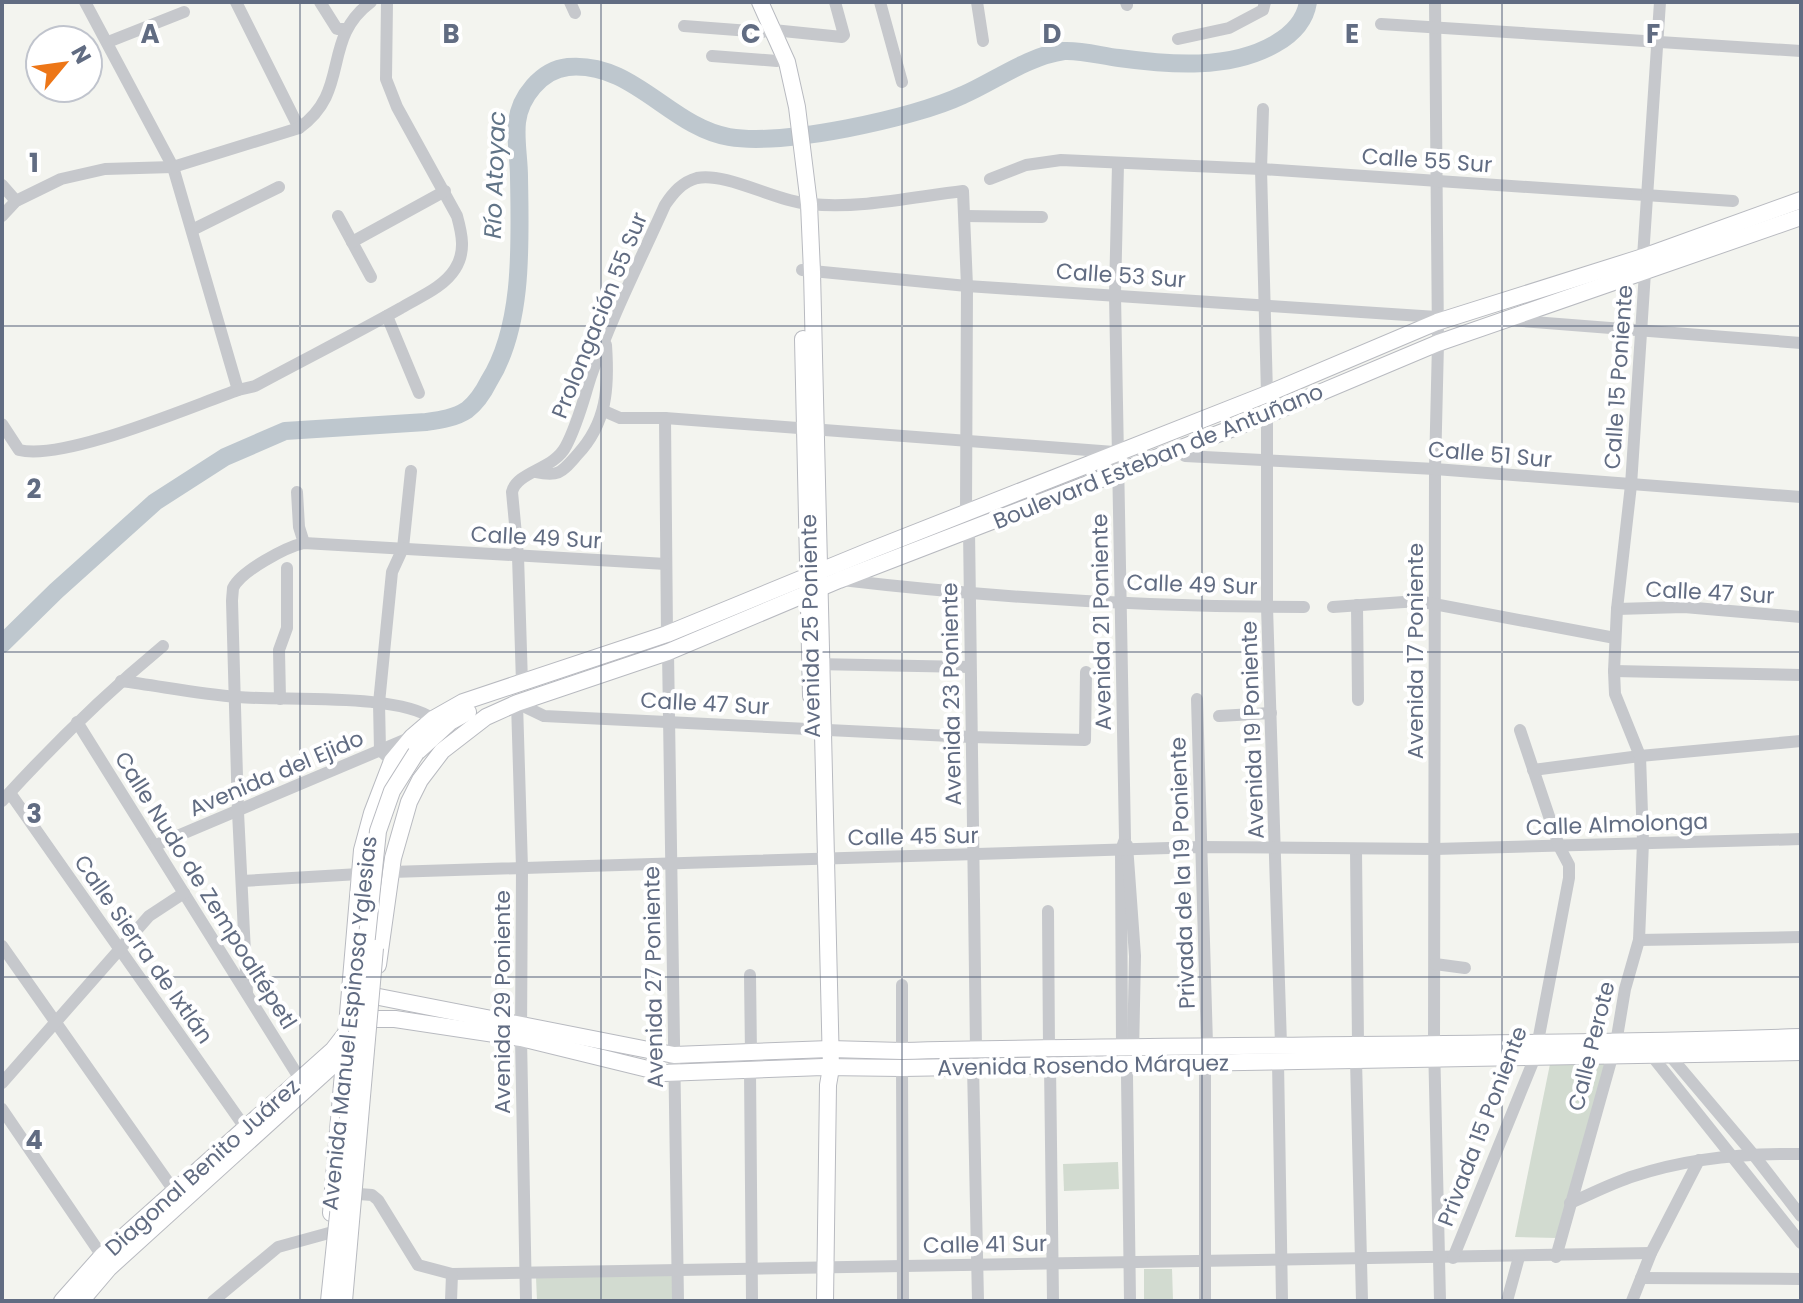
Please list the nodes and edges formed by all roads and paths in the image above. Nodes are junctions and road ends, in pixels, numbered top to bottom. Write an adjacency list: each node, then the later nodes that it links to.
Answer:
1 (85, 2): 22 (street)
2 (236, 2): 30 (street)
3 (320, 2): 18 (street)
4 (371, 2): 18 (street)
5 (387, 2): 38 (street)
6 (749, 2): 19 (main road)
7 (760, 2): 19 (main road)
8 (835, 2): 19 (street)
9 (880, 2): 27 (street)
10 (977, 2): 21 (street)
11 (1265, 2): 20 (street)
12 (1435, 2): 17 (street, Avenida 17 Poniente)
13 (1660, 2): 23 (street, Calle 15 Poniente)
14 (184, 12): 22 (street)
15 (1381, 24): 17 (street)
16 (684, 26): 19 (street)
17 (1435, 27): 23 (street); 35 (street, Avenida 17 Poniente)
18 (346, 29): 30 (street)
19 (768, 31): 26 (main road); 28 (main road)
20 (1178, 39)
21 (983, 41)
22 (108, 42): 32 (street)
23 (1657, 42): 24 (street); 39 (street, Calle 15 Poniente)
24 (1801, 51)
25 (712, 56): 26 (street)
26 (777, 61): 28 (main road)
27 (902, 82)
28 (792, 108): 43 (main road, Avenida 25 Poniente)
29 (1263, 109): 33 (street)
30 (299, 128): 32 (street)
31 (1118, 164): 33 (street, Calle 55 Sur); 34 (street); 55 (street, Avenida 21 Poniente)
32 (173, 167): 41 (street); 49 (street)
33 (1261, 169): 35 (street, Calle 55 Sur); 56 (street)
34 (990, 179)
35 (1435, 181): 39 (street, Calle 55 Sur); 58 (street, Avenida 17 Poniente)
36 (2, 185): 41 (street)
37 (279, 187): 49 (street)
38 (445, 191): 50 (street); 57 (street)
39 (1646, 196): 42 (street, Calle 55 Sur); 51 (street, Calle 15 Poniente)
40 (1801, 200): 51 (main road, Boulevard Esteban de Antuñano)
41 (16, 201): 44 (street)
42 (1733, 201)
43 (804, 204): 46 (street, Prolongación 55 Sur); 52 (main road, Avenida 25 Poniente); 61 (street, Prolongación 55 Sur)
44 (2, 216)
45 (338, 216): 50 (street)
46 (965, 216): 47 (street); 54 (street)
47 (1042, 217)
48 (1801, 217): 51 (main road, Boulevard Esteban de Antuñano)
49 (192, 230): 64 (street)
50 (352, 242): 53 (street)
51 (1644, 265): 58 (main road, Boulevard Esteban de Antuñano); 59 (main road, Boulevard Esteban de Antuñano); 60 (street, Calle 15 Poniente)
52 (807, 271): 54 (street, Calle 53 Sur); 71 (main road, Avenida 25 Poniente)
53 (371, 277)
54 (967, 286): 55 (street, Calle 53 Sur); 72 (street)
55 (1115, 294): 56 (street, Calle 53 Sur); 74 (street, Avenida 21 Poniente)
56 (1265, 305): 58 (street, Calle 53 Sur); 66 (street)
57 (387, 316): 64 (street); 65 (street)
58 (1437, 320): 62 (street, Avenida 17 Poniente); 66 (main road, Boulevard Esteban de Antuñano)
59 (1509, 320): 60 (street); 62 (main road, Boulevard Esteban de Antuñano)
60 (1640, 331): 63 (street); 80 (street, Calle 15 Poniente)
61 (605, 342): 67 (street); 78 (street, Prolongación 55 Sur)
62 (1438, 343): 68 (main road, Boulevard Esteban de Antuñano); 76 (street, Avenida 17 Poniente)
63 (1801, 343)
64 (242, 389): 70 (street)
65 (419, 393)
66 (1267, 394): 74 (main road, Boulevard Esteban de Antuñano)
67 (604, 411): 69 (street); 78 (street)
68 (1267, 415): 73 (main road, Boulevard Esteban de Antuñano); 75 (street, Avenida 19 Poniente)
69 (665, 418): 71 (street); 88 (street)
70 (2, 424)
71 (811, 431): 72 (street); 91 (main road, Avenida 25 Poniente)
72 (966, 442): 74 (street); 83 (street)
73 (1177, 450): 75 (street, Calle 51 Sur); 79 (main road, Boulevard Esteban de Antuñano)
74 (1116, 452): 79 (street, Avenida 21 Poniente); 83 (main road, Boulevard Esteban de Antuñano)
75 (1268, 460): 76 (street, Calle 51 Sur); 96 (street, Avenida 19 Poniente)
76 (1435, 469): 80 (street, Calle 51 Sur); 95 (street, Avenida 17 Poniente)
77 (411, 471): 86 (street)
78 (535, 472): 87 (street, Prolongación 55 Sur)
79 (1117, 473): 84 (main road, Boulevard Esteban de Antuñano); 93 (street, Avenida 21 Poniente)
80 (1631, 485): 82 (street, Calle 51 Sur); 99 (street, Calle 15 Poniente)
81 (297, 492): 85 (street)
82 (1801, 497)
83 (966, 512): 91 (main road, Boulevard Esteban de Antuñano)
84 (969, 530): 90 (main road, Boulevard Esteban de Antuñano); 92 (street, Avenida 23 Poniente)
85 (304, 543): 86 (street, Calle 49 Sur); 112 (street)
86 (403, 548): 87 (street, Calle 49 Sur); 116 (street)
87 (518, 556): 88 (street, Calle 49 Sur); 111 (street)
88 (666, 564): 101 (street)
89 (287, 568): 113 (street)
90 (839, 580): 91 (main road, Boulevard Esteban de Antuñano); 92 (street, Calle 49 Sur)
91 (816, 582): 101 (main road, Boulevard Esteban de Antuñano); 104 (main road, Boulevard Esteban de Antuñano); 105 (main road, Avenida 25 Poniente)
92 (970, 593): 93 (street, Calle 49 Sur); 106 (street, Avenida 23 Poniente)
93 (1121, 602): 96 (street, Calle 49 Sur); 137 (street, Avenida 21 Poniente)
94 (1357, 605): 95 (street); 98 (street); 115 (street)
95 (1436, 605): 102 (street); 141 (street, Avenida 17 Poniente)
96 (1267, 607): 97 (street, Calle 49 Sur); 118 (street, Avenida 19 Poniente)
97 (1304, 607)
98 (1333, 607)
99 (1617, 609): 100 (street, Calle 47 Sur); 102 (street, Calle 15 Poniente)
100 (1801, 617)
101 (667, 634): 111 (main road, Boulevard Esteban de Antuñano)
102 (1615, 638): 107 (street, Calle 15 Poniente)
103 (163, 646): 110 (street)
104 (668, 652): 117 (main road, Boulevard Esteban de Antuñano); 122 (street, Avenida 27 Poniente)
105 (817, 664): 106 (street); 124 (main road, Avenida 25 Poniente)
106 (970, 667): 126 (street, Avenida 23 Poniente)
107 (1614, 671): 109 (street); 130 (street, Calle Perote)
108 (1086, 672): 126 (street, Calle 47 Sur)
109 (1801, 675)
110 (121, 681): 112 (street); 123 (street)
111 (522, 683): 121 (main road, Avenida Manuel Espinosa Yglesias); 128 (main road)
112 (236, 697): 113 (street); 133 (street)
113 (280, 699): 116 (street)
114 (1197, 699): 139 (street, Privada de la 19 Poniente)
115 (1358, 700)
116 (379, 703): 121 (street); 129 (street)
117 (517, 703): 120 (main road, Avenida Manuel Espinosa Yglesias); 122 (street, Calle 47 Sur); 146 (street, Avenida 29 Poniente)
118 (1271, 713): 119 (street); 140 (street, Avenida 19 Poniente)
119 (1219, 716)
120 (486, 717): 128 (main road); 147 (main road, Avenida Manuel Espinosa Yglesias)
121 (433, 719): 128 (main road, Avenida Manuel Espinosa Yglesias)
122 (670, 721): 124 (street, Calle 47 Sur); 145 (street, Avenida 27 Poniente)
123 (77, 722): 132 (street); 136 (street, Calle Nudo de Zempoaltépetl)
124 (817, 729): 126 (street, Calle 47 Sur); 144 (main road, Avenida 25 Poniente)
125 (1520, 730): 131 (street, Privada 15 Poniente)
126 (971, 737): 143 (street, Avenida 23 Poniente)
127 (1801, 741): 130 (street)
128 (418, 749): 129 (main road, Avenida Manuel Espinosa Yglesias); 223 (main road, bridge); 224 (main road, bridge)
129 (386, 756): 133 (street, Avenida del Ejido); 148 (main road, Avenida Manuel Espinosa Yglesias)
130 (1640, 756): 131 (street); 135 (street, Calle Perote)
131 (1533, 770): 138 (street, Privada 15 Poniente)
132 (6, 797): 155 (street, Calle Sierra de Ixtlán)
133 (238, 812): 136 (street, Avenida del Ejido); 149 (street)
134 (1801, 839): 135 (street, Calle Almolonga)
135 (1643, 842): 138 (street, Calle Almolonga); 153 (street, Calle Perote)
136 (156, 845): 150 (street, Calle Nudo de Zempoaltépetl)
137 (1125, 846): 139 (street, Calle 45 Sur); 143 (street, Calle 45 Sur); 180 (street, Avenida 21 Poniente)
138 (1559, 846): 141 (street, Calle Almolonga); 172 (street, Privada 15 Poniente)
139 (1201, 847): 140 (street, Calle 45 Sur); 176 (street, Privada de la 19 Poniente)
140 (1277, 847): 142 (street, Calle 45 Sur); 175 (street, Avenida 19 Poniente)
141 (1435, 849): 142 (street, Calle 45 Sur); 156 (street, Avenida 17 Poniente)
142 (1356, 850): 173 (street)
143 (974, 856): 144 (street, Calle 45 Sur); 179 (street, Avenida 23 Poniente)
144 (819, 858): 145 (street, Calle 45 Sur); 169 (main road, Avenida 25 Poniente)
145 (671, 863): 146 (street, Calle 45 Sur); 177 (street, Avenida 27 Poniente)
146 (522, 868): 147 (street, Calle 45 Sur); 165 (street, Avenida 29 Poniente)
147 (391, 872): 161 (main road, Avenida Manuel Espinosa Yglesias)
148 (359, 874): 149 (street); 167 (main road, Avenida Manuel Espinosa Yglesias)
149 (242, 881): 160 (street)
150 (184, 893): 155 (street); 160 (street, Calle Nudo de Zempoaltépetl)
151 (1048, 911): 178 (street)
152 (1801, 937): 153 (street)
153 (1639, 940): 170 (street, Calle Perote)
154 (2, 946): 164 (street)
155 (120, 951): 164 (street); 189 (street, Calle Sierra de Ixtlán)
156 (1435, 964): 157 (street); 171 (street, Avenida 17 Poniente)
157 (1465, 968)
158 (750, 975): 182 (street)
159 (902, 985): 181 (street)
160 (247, 993): 185 (street, Calle Nudo de Zempoaltépetl)
161 (374, 996): 162 (main road, Avenida Manuel Espinosa Yglesias); 165 (main road, Avenida Rosendo Márquez); 167 (main road, Diagonal Benito Juárez)
162 (371, 1019): 163 (main road, Avenida Rosendo Márquez); 167 (main road, Diagonal Benito Juárez)
163 (395, 1019): 165 (main road, Avenida Rosendo Márquez); 167 (main road)
164 (56, 1023): 186 (street); 194 (street)
165 (521, 1031): 177 (main road, Avenida Rosendo Márquez); 184 (main road, Avenida Rosendo Márquez); 215 (street, Avenida 29 Poniente)
166 (1801, 1037): 168 (main road, Avenida Rosendo Márquez)
167 (351, 1047): 185 (main road, Diagonal Benito Juárez); 187 (main road, Avenida Manuel Espinosa Yglesias); 195 (main road, Avenida Manuel Espinosa Yglesias)
168 (1655, 1048): 170 (main road, Avenida Rosendo Márquez); 174 (main road, Avenida Rosendo Márquez); 190 (street); 192 (street)
169 (825, 1049): 181 (main road, Avenida Rosendo Márquez); 182 (main road, Avenida Rosendo Márquez); 183 (main road, Avenida 25 Poniente)
170 (1614, 1049): 172 (main road, Avenida Rosendo Márquez); 196 (street, Calle Perote)
171 (1434, 1051): 172 (main road, Avenida Rosendo Márquez); 173 (main road, Avenida Rosendo Márquez); 204 (street, Avenida 17 Poniente)
172 (1537, 1051): 204 (street, Privada 15 Poniente)
173 (1357, 1052): 175 (main road, Avenida Rosendo Márquez); 206 (street)
174 (1801, 1052)
175 (1279, 1053): 176 (main road, Avenida Rosendo Márquez); 205 (street, Avenida 19 Poniente)
176 (1206, 1054): 180 (main road, Avenida Rosendo Márquez); 207 (street, Privada de la 19 Poniente)
177 (674, 1055): 182 (main road, Avenida Rosendo Márquez); 184 (street, Avenida 27 Poniente)
178 (1049, 1057): 179 (main road, Avenida Rosendo Márquez); 180 (main road, Avenida Rosendo Márquez); 208 (street)
179 (975, 1058): 181 (main road, Avenida Rosendo Márquez); 210 (street, Avenida 23 Poniente)
180 (1128, 1059): 209 (street, Avenida 21 Poniente)
181 (902, 1060): 183 (main road, Avenida Rosendo Márquez); 211 (street)
182 (751, 1062): 183 (main road, Avenida Rosendo Márquez); 184 (main road, Avenida Rosendo Márquez); 213 (street)
183 (827, 1068): 212 (main road, Avenida 25 Poniente)
184 (674, 1072): 214 (street, Avenida 27 Poniente)
185 (308, 1080): 187 (main road); 189 (main road, Diagonal Benito Juárez); 220 (main road, Diagonal Benito Juárez)
186 (2, 1083)
187 (339, 1100): 198 (main road, Avenida Manuel Espinosa Yglesias)
188 (2, 1109): 201 (street)
189 (246, 1129): 194 (main road, Diagonal Benito Juárez)
190 (1753, 1154): 191 (street); 192 (street); 197 (street)
191 (1801, 1154)
192 (1731, 1156): 193 (street); 199 (street)
193 (1699, 1160): 196 (street); 200 (street)
194 (175, 1192): 201 (main road, Diagonal Benito Juárez)
195 (359, 1194): 216 (street, Calle 41 Sur); 225 (main road, Avenida Manuel Espinosa Yglesias)
196 (1570, 1203): 203 (street, Calle Perote)
197 (1801, 1216)
198 (329, 1233): 221 (street); 222 (main road, Avenida Manuel Espinosa Yglesias)
199 (1801, 1243)
200 (1651, 1253): 203 (street, Calle 41 Sur); 217 (street)
201 (102, 1256): 219 (main road, Diagonal Benito Juárez)
202 (1519, 1257): 203 (street, Calle 41 Sur); 204 (street, Calle 41 Sur); 239 (street)
203 (1556, 1257)
204 (1446, 1258): 206 (street, Calle 41 Sur); 238 (street, Avenida 17 Poniente)
205 (1281, 1259): 206 (street, Calle 41 Sur); 207 (street, Calle 41 Sur); 236 (street, Avenida 19 Poniente)
206 (1361, 1259): 237 (street)
207 (1204, 1261): 209 (street, Calle 41 Sur); 235 (street, Privada de la 19 Poniente)
208 (1053, 1263): 209 (street, Calle 41 Sur); 210 (street, Calle 41 Sur); 233 (street)
209 (1129, 1263): 234 (street, Avenida 21 Poniente)
210 (977, 1265): 211 (street, Calle 41 Sur); 232 (street, Avenida 23 Poniente)
211 (902, 1266): 212 (street, Calle 41 Sur); 231 (street)
212 (824, 1267): 213 (street, Calle 41 Sur); 230 (main road, Avenida 25 Poniente)
213 (752, 1268): 214 (street, Calle 41 Sur); 229 (street)
214 (677, 1269): 215 (street, Calle 41 Sur); 228 (street, Avenida 27 Poniente)
215 (525, 1271): 216 (street, Calle 41 Sur); 227 (street, Avenida 29 Poniente)
216 (452, 1274): 226 (street)
217 (1641, 1278): 218 (street); 240 (street)
218 (1801, 1279)
219 (62, 1301)
220 (81, 1301)
221 (213, 1301)
222 (322, 1301)
223 (329, 1301)
224 (344, 1301)
225 (352, 1301)
226 (451, 1301)
227 (526, 1301)
228 (678, 1301)
229 (752, 1301)
230 (825, 1301)
231 (903, 1301)
232 (978, 1301)
233 (1053, 1301)
234 (1130, 1301)
235 (1205, 1301)
236 (1282, 1301)
237 (1362, 1301)
238 (1440, 1301)
239 (1507, 1301)
240 (1632, 1301)

